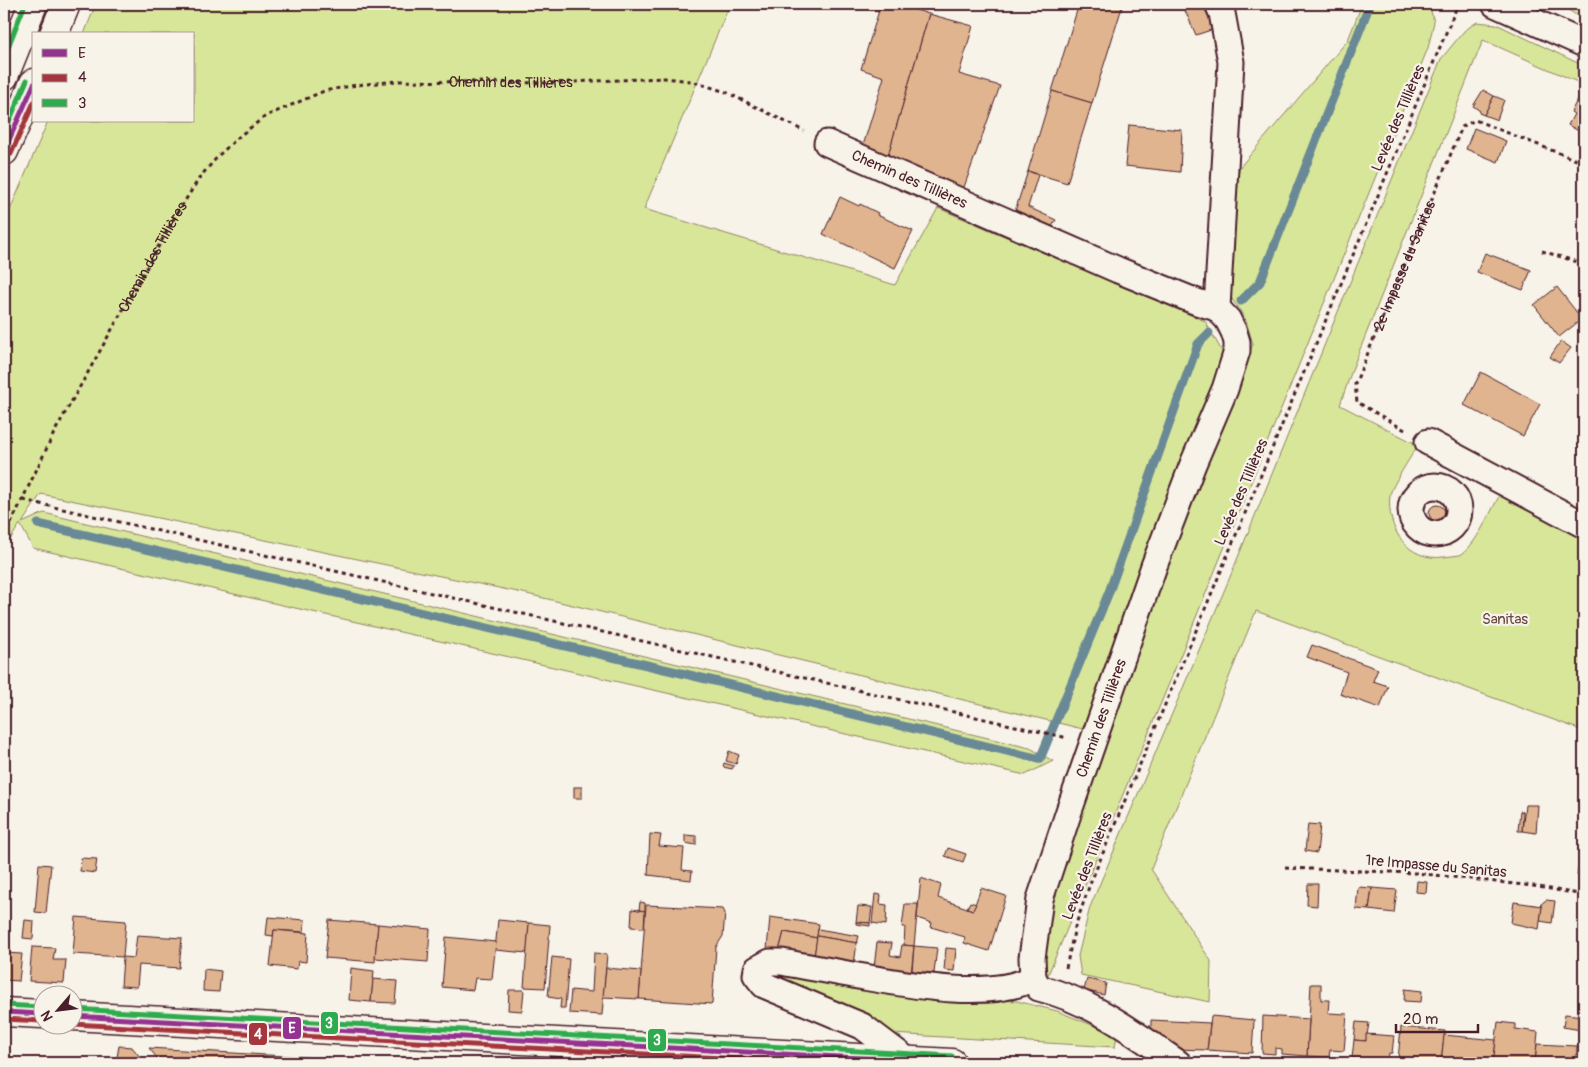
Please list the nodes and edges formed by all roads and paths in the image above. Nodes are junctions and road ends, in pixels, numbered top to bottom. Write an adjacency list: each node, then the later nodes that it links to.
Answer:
1 (33, 4): 8 (main road)
2 (66, 4): 6 (main road)
3 (1218, 4): 15 (street)
4 (1458, 4): 26 (path, Levée des Tillières)
5 (1495, 4): 7 (street)
6 (55, 32)
7 (1584, 44)
8 (4, 76)
9 (32, 88): 11 (main road)
10 (827, 143): 15 (street, Chemin des Tillières); 19 (path, Chemin des Tillières)
11 (4, 151)
12 (1584, 163): 16 (path, 2e Impasse du Sanitas)
13 (1542, 251): 14 (path)
14 (1584, 264)
15 (1217, 308): 25 (street, Chemin des Tillières)
16 (1428, 442): 17 (street)
17 (1474, 467): 18 (street); 20 (street)
18 (1449, 491)
19 (23, 500): 21 (path, Chemin des Tillières); 22 (path)
20 (1584, 525)
21 (4, 538)
22 (1069, 738)
23 (1285, 868): 24 (path, 1re Impasse du Sanitas)
24 (1584, 895)
25 (1033, 978): 26 (street); 30 (street)
26 (1059, 993): 32 (street)
27 (4, 1012): 28 (main road)
28 (32, 1013)
29 (82, 1017): 30 (main road)
30 (907, 1060): 31 (main road)
31 (952, 1063)
32 (1178, 1063)

